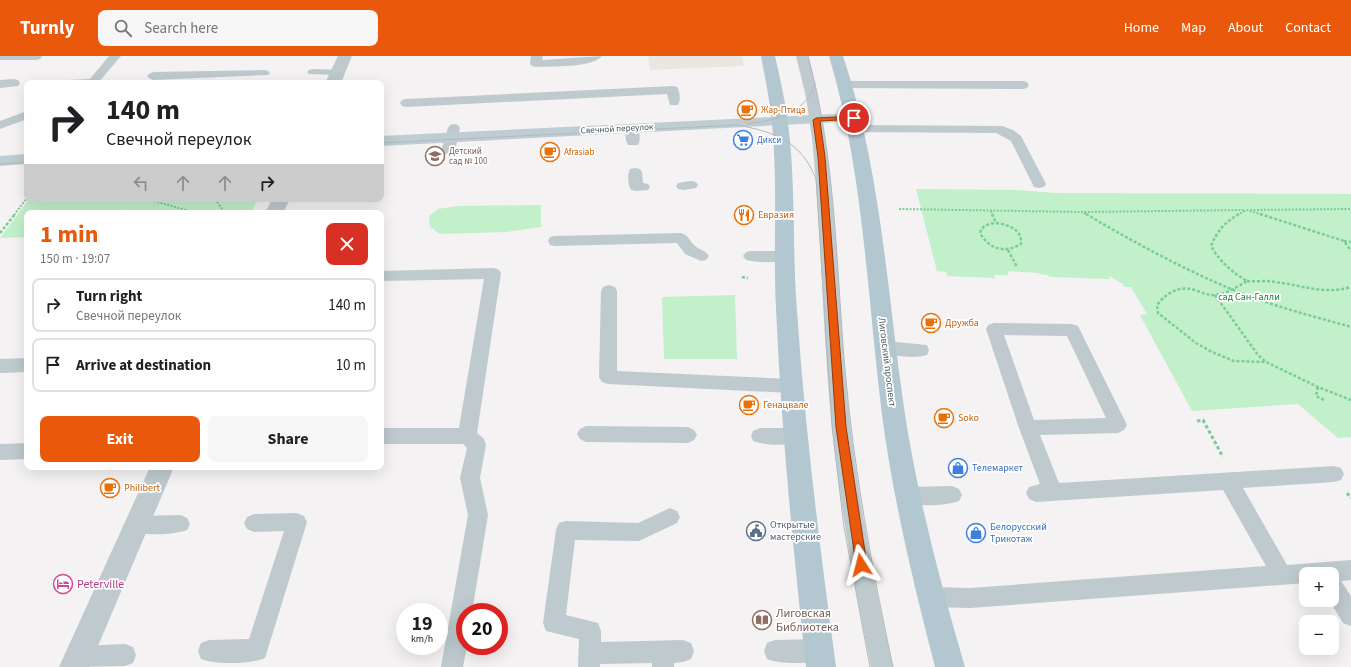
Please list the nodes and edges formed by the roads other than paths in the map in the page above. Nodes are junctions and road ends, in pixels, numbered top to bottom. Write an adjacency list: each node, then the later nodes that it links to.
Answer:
1 (116, 56): 15 (lane)
2 (345, 56): 13 (street)
3 (536, 56): 4 (lane)
4 (596, 56)
5 (768, 56): 24 (main road)
6 (802, 56): 23 (lane)
7 (836, 56): 18 (main road, Лиговский проспект)
8 (0, 57): 9 (lane)
9 (36, 57)
10 (313, 72): 13 (lane)
11 (264, 73): 14 (lane)
12 (153, 76): 14 (lane)
13 (336, 77)
14 (249, 78)
15 (95, 80)
16 (14, 83): 17 (lane)
17 (0, 84)
18 (846, 85): 19 (lane); 25 (main road, Лиговский проспект)
19 (1023, 85)
20 (674, 102): 21 (lane)
21 (406, 103)
22 (24, 116): 26 (lane)
23 (816, 120): 24 (street, Свечной переулок); 25 (street, Свечной переулок); 77 (lane)
24 (779, 121): 27 (street, Свечной переулок); 36 (main road)
25 (855, 123): 31 (lane); 39 (main road, Лиговский проспект)
26 (0, 125)
27 (384, 141)
28 (24, 159): 29 (street)
29 (0, 161)
30 (635, 172): 32 (lane)
31 (1039, 184)
32 (643, 187)
33 (555, 241): 34 (lane)
34 (701, 256)
35 (751, 256): 36 (lane)
36 (784, 256): 43 (main road)
37 (384, 276): 48 (lane)
38 (609, 291): 43 (lane)
39 (886, 347): 40 (lane); 57 (main road, Лиговский проспект)
40 (921, 350)
41 (24, 365): 42 (lane)
42 (0, 366)
43 (791, 386): 50 (main road)
44 (1028, 428): 44 (lane); 55 (lane)
45 (586, 434): 46 (lane)
46 (688, 435)
47 (384, 436): 48 (lane)
48 (467, 436): 76 (lane)
49 (760, 436): 50 (lane)
50 (795, 436): 73 (main road)
51 (24, 451): 52 (lane)
52 (0, 452)
53 (161, 470): 61 (street)
54 (1334, 474): 55 (lane)
55 (1232, 481): 64 (lane)
56 (952, 495): 57 (lane)
57 (908, 496): 66 (main road, Лиговский проспект)
58 (670, 517): 74 (lane)
59 (254, 523): 69 (lane)
60 (180, 524): 61 (lane)
61 (137, 525): 75 (street)
62 (1351, 570): 63 (lane)
63 (1339, 573)
64 (1282, 575): 65 (lane); 66 (lane)
65 (1299, 576)
66 (931, 597): 78 (main road, Лиговский проспект)
67 (1339, 597): 68 (lane)
68 (1351, 615)
69 (209, 651)
70 (775, 651): 73 (lane)
71 (124, 656): 75 (lane)
72 (670, 656): 74 (lane)
73 (820, 658)
74 (589, 660)
75 (76, 662)
76 (452, 667)
77 (882, 667)
78 (950, 667)

